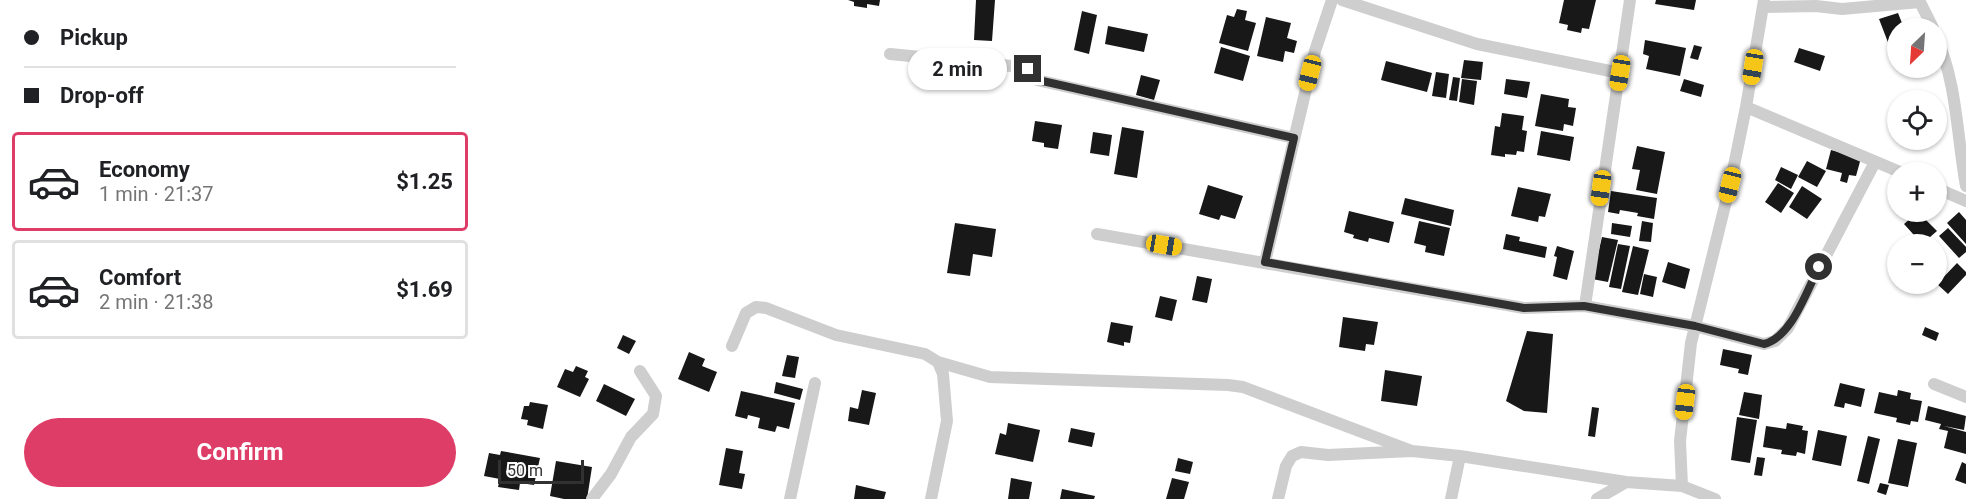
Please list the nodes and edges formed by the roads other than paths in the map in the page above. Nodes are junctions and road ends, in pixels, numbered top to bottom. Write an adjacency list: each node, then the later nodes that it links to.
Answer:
1 (1332, 0): 11 (street)
2 (1342, 0): 8 (street)
3 (1630, 0): 8 (street)
4 (1920, 1): 5 (street); 6 (street)
5 (1763, 3): 10 (street)
6 (1928, 18)
7 (890, 54): 11 (street)
8 (1620, 73): 19 (street)
9 (1947, 74): 14 (street)
10 (1746, 107): 12 (street); 20 (street)
11 (1294, 138): 18 (street)
12 (1875, 162): 13 (street); 20 (street)
13 (1887, 167)
14 (1966, 186)
15 (1947, 193): 16 (street)
16 (1966, 201)
17 (1097, 234): 18 (street)
18 (1265, 262): 19 (street)
19 (1584, 306): 20 (street)
20 (1695, 326): 30 (street)
21 (732, 346): 22 (street)
22 (938, 362): 27 (street); 33 (street)
23 (640, 371): 31 (street)
24 (815, 383): 32 (street)
25 (1934, 384): 26 (street)
26 (1966, 397)
27 (1412, 451): 28 (street); 34 (street)
28 (1460, 456): 29 (street); 35 (street)
29 (1626, 482): 30 (street); 36 (street)
30 (1682, 486): 37 (street)
31 (592, 499)
32 (790, 499)
33 (932, 499)
34 (1278, 499)
35 (1452, 499)
36 (1597, 499)
37 (1715, 499)

